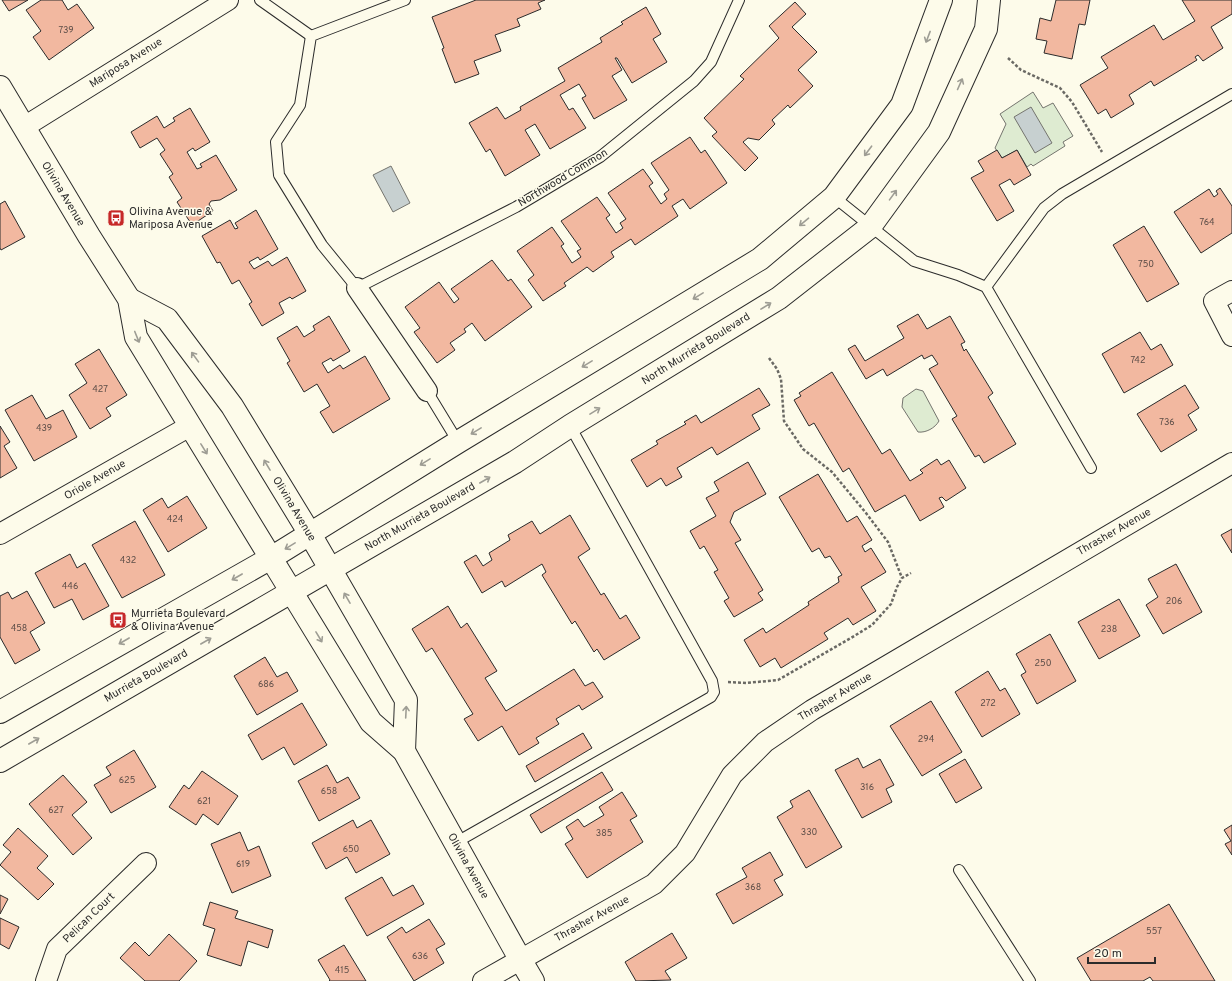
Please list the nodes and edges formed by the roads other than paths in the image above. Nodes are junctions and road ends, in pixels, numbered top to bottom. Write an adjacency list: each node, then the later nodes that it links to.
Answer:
1 (228, 0): 10 (street, Mariposa Avenue)
2 (260, 0): 7 (lane)
3 (405, 0): 7 (lane)
4 (739, 0): 14 (lane, Northwood Common)
5 (989, 0): 12 (main road, North Murrieta Boulevard, one-way to 5)
6 (938, 1): 11 (main road, one-way to 11)
7 (311, 36): 14 (lane)
8 (0, 87): 10 (main road, Olivina Avenue)
9 (1232, 94): 13 (lane)
10 (24, 127): 16 (main road, Olivina Avenue)
11 (834, 197): 12 (lane); 21 (main road, one-way to 21)
12 (870, 227): 13 (lane); 20 (main road, North Murrieta Boulevard, one-way to 12)
13 (986, 287): 23 (lane)
14 (357, 288): 18 (street)
15 (1232, 291): 17 (street)
16 (129, 299): 19 (main road, Olivina Avenue, one-way to 19); 25 (main road, Olivina Avenue, one-way to 16)
17 (1232, 336)
18 (427, 390): 21 (lane)
19 (190, 426): 24 (street, Oriole Avenue); 26 (main road, Olivina Avenue, one-way to 26)
20 (570, 426): 27 (main road, North Murrieta Boulevard, one-way to 20); 32 (lane)
21 (458, 442): 25 (main road, one-way to 25)
22 (1232, 463): 35 (street, Thrasher Avenue)
23 (1091, 468)
24 (0, 534)
25 (310, 534): 26 (main road, one-way to 26); 27 (main road, Olivina Avenue)
26 (271, 558): 28 (main road, Olivina Avenue); 29 (main road, one-way to 29)
27 (330, 569): 28 (main road, North Murrieta Boulevard); 30 (main road, Olivina Avenue, one-way to 27)
28 (292, 591): 30 (main road, Olivina Avenue, one-way to 30); 31 (main road, Murrieta Boulevard, one-way to 28)
29 (0, 712)
30 (404, 751): 32 (main road, Olivina Avenue)
31 (0, 761)
32 (455, 843): 35 (main road, Olivina Avenue)
33 (146, 863): 36 (street, Pelican Court)
34 (959, 870): 39 (lane)
35 (520, 960): 37 (street, Thrasher Avenue); 38 (main road, Olivina Avenue)
36 (46, 981)
37 (483, 981)
38 (533, 981)
39 (1030, 981)

